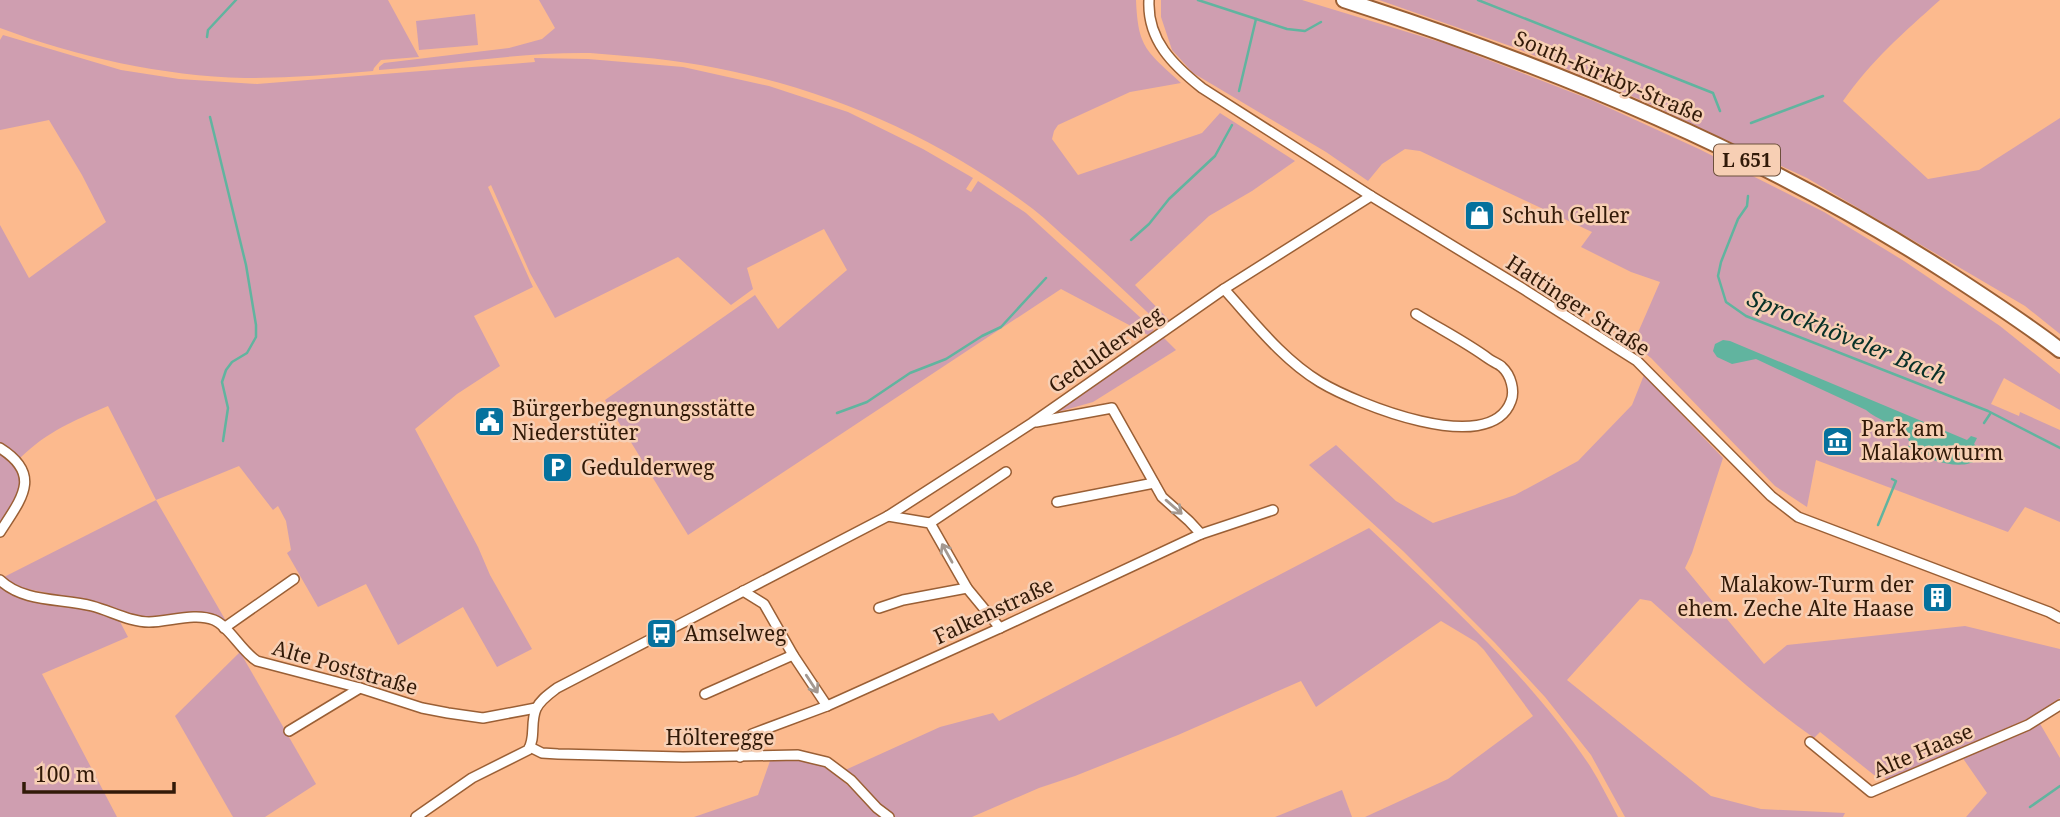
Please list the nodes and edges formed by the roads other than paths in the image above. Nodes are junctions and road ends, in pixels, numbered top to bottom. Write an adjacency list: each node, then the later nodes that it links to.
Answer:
1 (1149, 0): 3 (street, Hattinger Straße)
2 (1344, 0): 6 (main road, South-Kirkby-Straße / L 651)
3 (1371, 197): 4 (street, Gedulderweg); 22 (street, Hattinger Straße)
4 (1224, 289): 5 (street); 7 (street, Gedulderweg)
5 (1416, 314)
6 (2060, 350)
7 (1032, 423): 10 (street); 13 (street, Gedulderweg)
8 (0, 448): 15 (street)
9 (1006, 472): 14 (street)
10 (1154, 483): 11 (street); 16 (street, one-way to 16)
11 (1057, 502)
12 (1273, 510): 16 (street, Falkenstraße)
13 (888, 516): 14 (street); 20 (street, Gedulderweg)
14 (930, 523): 19 (street, one-way to 14)
15 (0, 532)
16 (1201, 534): 24 (street, Falkenstraße)
17 (295, 579): 23 (street)
18 (0, 580): 23 (street, Alte Poststraße)
19 (967, 588): 21 (street); 24 (street)
20 (743, 591): 25 (street); 30 (street, Gedulderweg)
21 (878, 608)
22 (2060, 618)
23 (224, 628): 26 (street, Alte Poststraße)
24 (1000, 628): 29 (street, Falkenstraße)
25 (793, 655): 27 (street); 29 (street, one-way to 29)
26 (360, 688): 30 (street, Alte Poststraße); 31 (street)
27 (705, 694)
28 (2060, 705): 32 (street, Alte Haase)
29 (827, 706): 34 (street, Falkenstraße)
30 (536, 708): 33 (street)
31 (289, 731)
32 (1810, 742)
33 (530, 747): 34 (street, Hölteregge); 35 (street)
34 (740, 757): 36 (street, Hölteregge)
35 (416, 817)
36 (889, 817)

